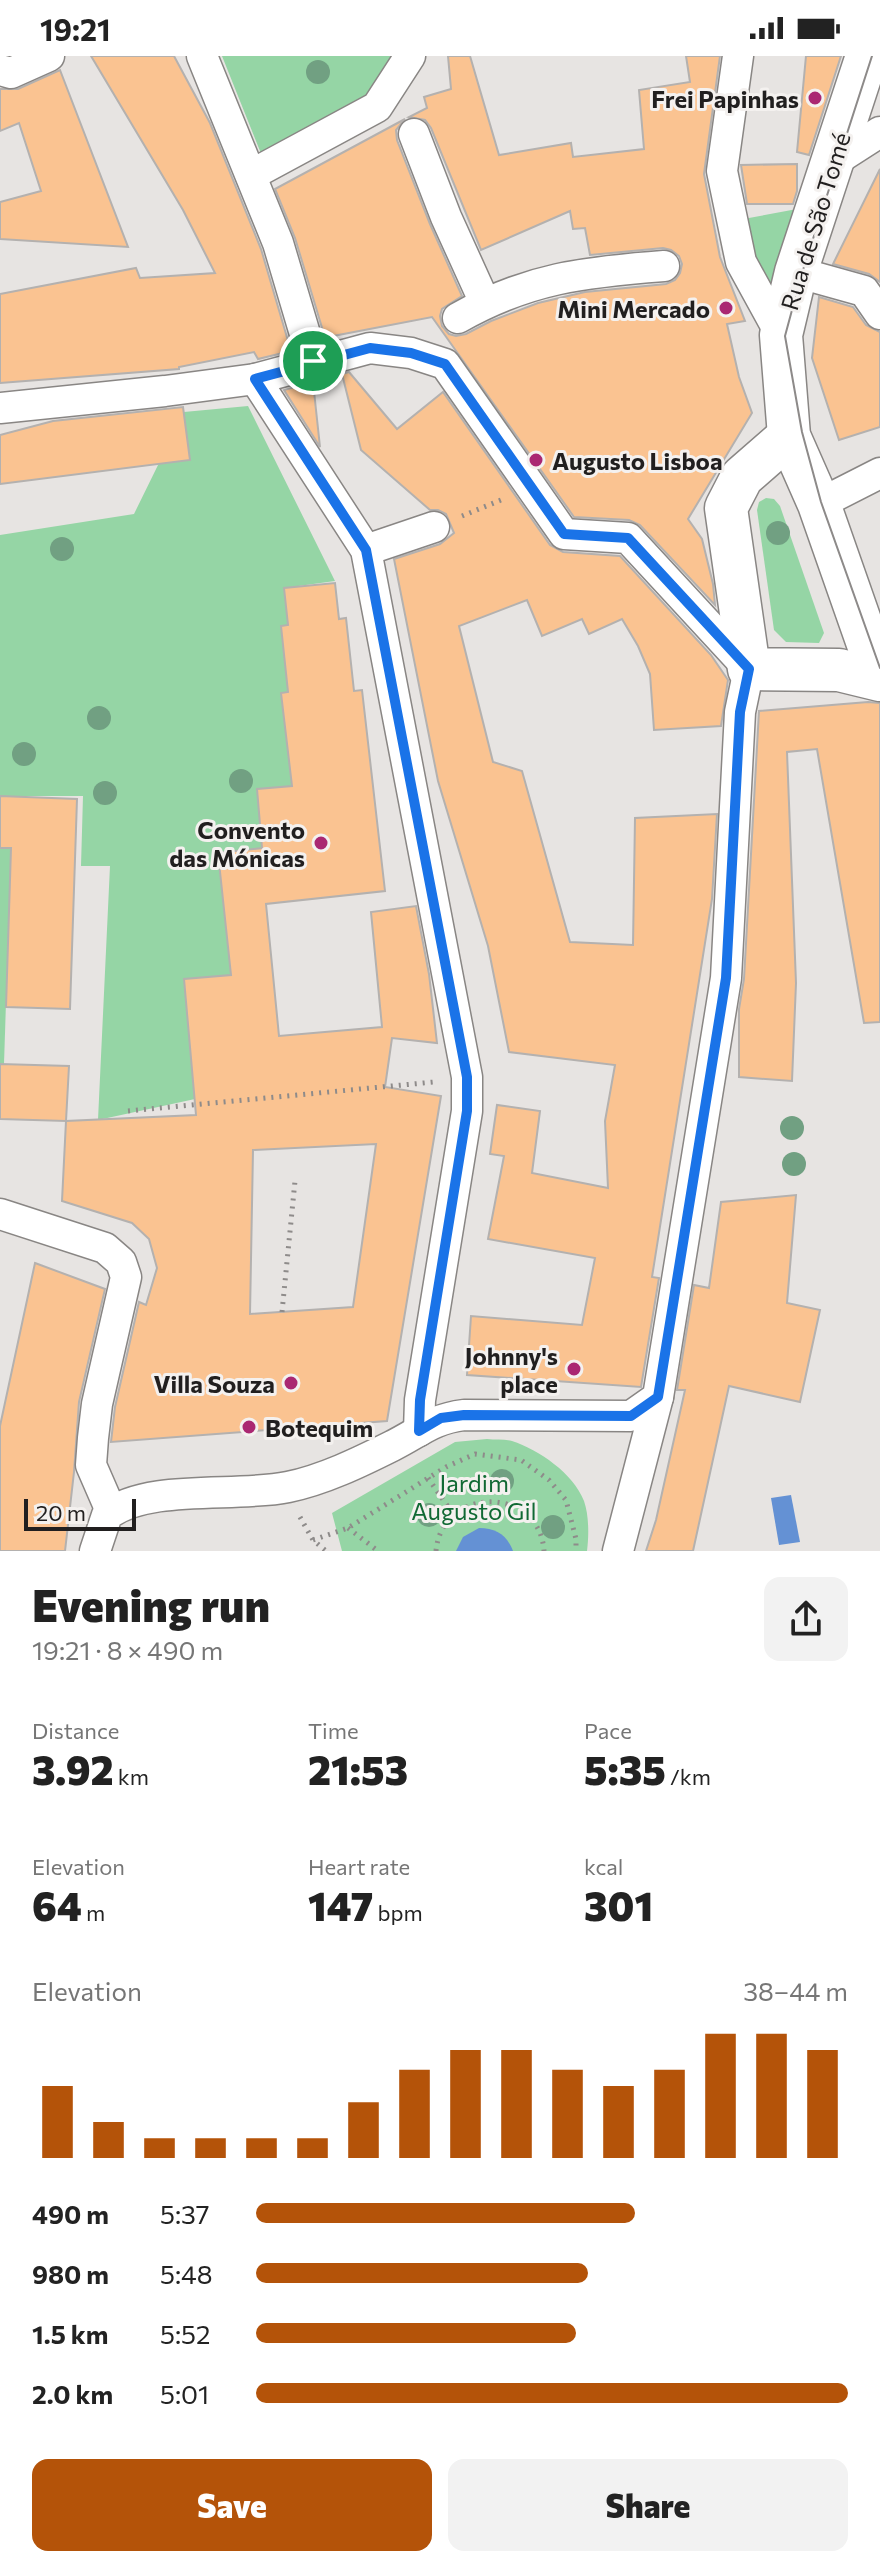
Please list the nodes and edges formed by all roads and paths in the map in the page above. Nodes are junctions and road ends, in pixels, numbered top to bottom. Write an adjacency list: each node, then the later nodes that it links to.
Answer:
1 (49, 56): 6 (street)
2 (202, 56): 10 (street)
3 (410, 56): 10 (street)
4 (738, 56): 16 (street)
5 (867, 56): 9 (street, Rua de São Tomé)
6 (0, 70)
7 (880, 132): 9 (street)
8 (414, 134): 13 (street)
9 (833, 162): 12 (street, Rua de São Tomé)
10 (251, 175): 17 (street)
11 (664, 266): 13 (street)
12 (796, 272): 14 (street); 16 (street, Rua de São Tomé)
13 (485, 303): 15 (street)
14 (880, 314)
15 (458, 318)
16 (781, 335): 20 (street, Rua de São Tomé)
17 (313, 361): 18 (street); 22 (street)
18 (255, 379): 19 (street); 25 (street)
19 (0, 408)
20 (789, 436): 23 (street, Rua de São Tomé); 26 (street)
21 (880, 473): 23 (street)
22 (531, 488): 24 (path); 26 (street)
23 (819, 504): 27 (street, Rua de São Tomé)
24 (434, 527): 25 (street)
25 (366, 550): 28 (street)
26 (749, 669): 27 (street); 33 (street)
27 (880, 679)
28 (467, 1077): 29 (path); 34 (street)
29 (128, 1111)
30 (295, 1181): 32 (path)
31 (0, 1214): 36 (street)
32 (282, 1312)
33 (658, 1397): 34 (street); 45 (street)
34 (419, 1431): 36 (street)
35 (428, 1478): 37 (path); 38 (path); 44 (path)
36 (111, 1511): 39 (street)
37 (453, 1514): 42 (path); 43 (path)
38 (348, 1528): 40 (path); 41 (path)
39 (95, 1551)
40 (326, 1551)
41 (378, 1551)
42 (436, 1551)
43 (544, 1551)
44 (576, 1551)
45 (618, 1551)

